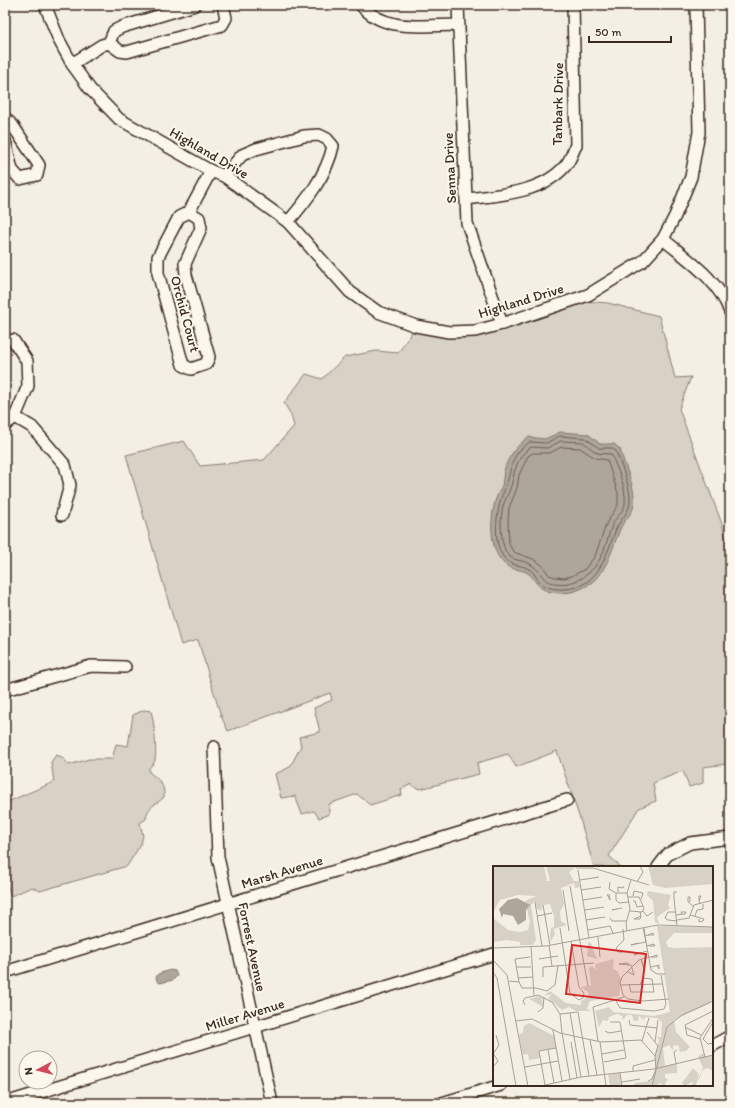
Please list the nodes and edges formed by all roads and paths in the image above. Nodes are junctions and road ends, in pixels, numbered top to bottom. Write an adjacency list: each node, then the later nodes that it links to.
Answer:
1 (45, 5): 10 (street, Highland Drive)
2 (195, 5): 9 (street)
3 (223, 5): 9 (street)
4 (360, 5): 8 (street)
5 (458, 5): 8 (street, Senna Drive)
6 (573, 5): 15 (street, Tanbark Drive)
7 (696, 5): 18 (street, Highland Drive)
8 (458, 25): 15 (street, Senna Drive)
9 (108, 43): 10 (street)
10 (72, 64): 13 (street, Highland Drive)
11 (5, 118): 12 (street)
12 (5, 141)
13 (211, 171): 14 (street, Highland Drive); 16 (street, Orchid Court)
14 (224, 176): 17 (street, Highland Drive); 17 (street)
15 (466, 199): 20 (street, Senna Drive)
16 (189, 212): 16 (street, Orchid Court)
17 (288, 222): 20 (street, Highland Drive)
18 (663, 239): 19 (street); 20 (street, Highland Drive)
19 (730, 312)
20 (502, 324)
21 (13, 340): 22 (street)
22 (15, 417): 23 (street); 24 (street)
23 (5, 425)
24 (62, 516)
25 (125, 667): 26 (street)
26 (5, 690)
27 (214, 747): 31 (street, Forrest Avenue)
28 (567, 800): 31 (street, Marsh Avenue)
29 (730, 838): 30 (street)
30 (659, 866)
31 (228, 904): 33 (street, Marsh Avenue); 34 (street, Forrest Avenue)
32 (493, 954): 34 (street, Miller Avenue)
33 (5, 972)
34 (254, 1028): 38 (street, Miller Avenue); 39 (street, Forrest Avenue)
35 (730, 1036): 36 (street)
36 (713, 1045)
37 (498, 1086): 40 (street)
38 (5, 1103)
39 (272, 1103)
40 (442, 1103)

